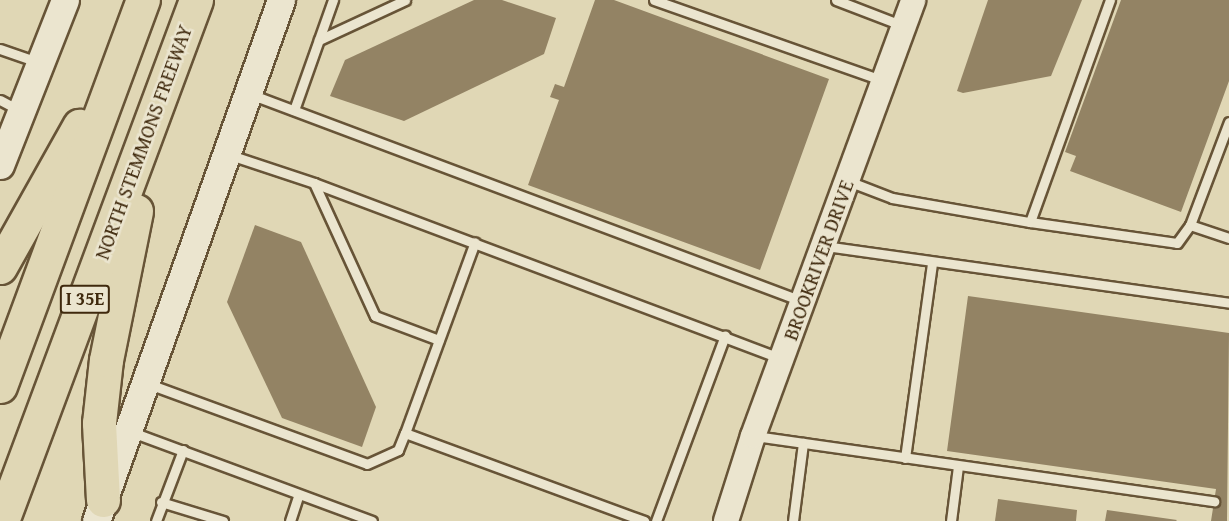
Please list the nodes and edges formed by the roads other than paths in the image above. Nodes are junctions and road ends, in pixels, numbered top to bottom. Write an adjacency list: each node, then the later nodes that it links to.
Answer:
1 (65, 0): 15 (main road)
2 (196, 0): 16 (highway, NORTH STEMMONS FREEWAY / I 35E)
3 (281, 0): 18 (main road)
4 (333, 0): 13 (lane)
5 (405, 0): 13 (lane)
6 (654, 0): 17 (lane)
7 (836, 0): 10 (lane)
8 (913, 0): 12 (street, BROOKRIVER DRIVE)
9 (1110, 0): 26 (lane)
10 (849, 2): 12 (lane)
11 (138, 14): 32 (highway); 39 (highway, I 35E)
12 (904, 26): 17 (street, BROOKRIVER DRIVE)
13 (319, 40): 20 (lane)
14 (0, 49): 15 (lane)
15 (41, 64): 19 (main road)
16 (168, 77): 50 (highway); 51 (highway, NORTH STEMMONS FREEWAY / I 35E)
17 (883, 81): 24 (street, BROOKRIVER DRIVE)
18 (248, 93): 20 (lane); 22 (main road)
19 (11, 105): 23 (main road)
20 (294, 110): 33 (lane)
21 (1229, 122): 27 (lane)
22 (226, 154): 25 (lane); 38 (main road)
23 (0, 165)
24 (847, 181): 26 (lane); 30 (street, BROOKRIVER DRIVE)
25 (314, 183): 29 (lane); 36 (lane)
26 (1030, 222): 27 (lane)
27 (1190, 225): 28 (lane)
28 (1229, 238)
29 (475, 242): 35 (lane); 36 (lane)
30 (823, 246): 31 (lane); 33 (street, BROOKRIVER DRIVE)
31 (932, 263): 34 (lane); 45 (lane)
32 (0, 267)
33 (803, 301): 37 (street, BROOKRIVER DRIVE)
34 (1229, 303)
35 (725, 335): 37 (lane); 57 (lane)
36 (439, 340): 41 (lane)
37 (782, 359): 42 (street, BROOKRIVER DRIVE)
38 (145, 382): 40 (main road); 41 (lane)
39 (0, 386)
40 (128, 430): 44 (lane); 50 (main road)
41 (405, 433): 56 (lane)
42 (753, 436): 43 (lane); 58 (street, BROOKRIVER DRIVE)
43 (803, 443): 45 (lane); 59 (lane)
44 (183, 450): 47 (lane); 48 (lane)
45 (905, 458): 46 (lane)
46 (958, 466): 49 (lane); 60 (lane)
47 (298, 496): 54 (lane); 55 (lane)
48 (161, 501): 52 (lane); 53 (lane)
49 (1214, 501)
50 (100, 510)
51 (2, 521)
52 (156, 521)
53 (223, 521)
54 (290, 521)
55 (372, 521)
56 (644, 521)
57 (656, 521)
58 (726, 521)
59 (793, 521)
60 (951, 521)

